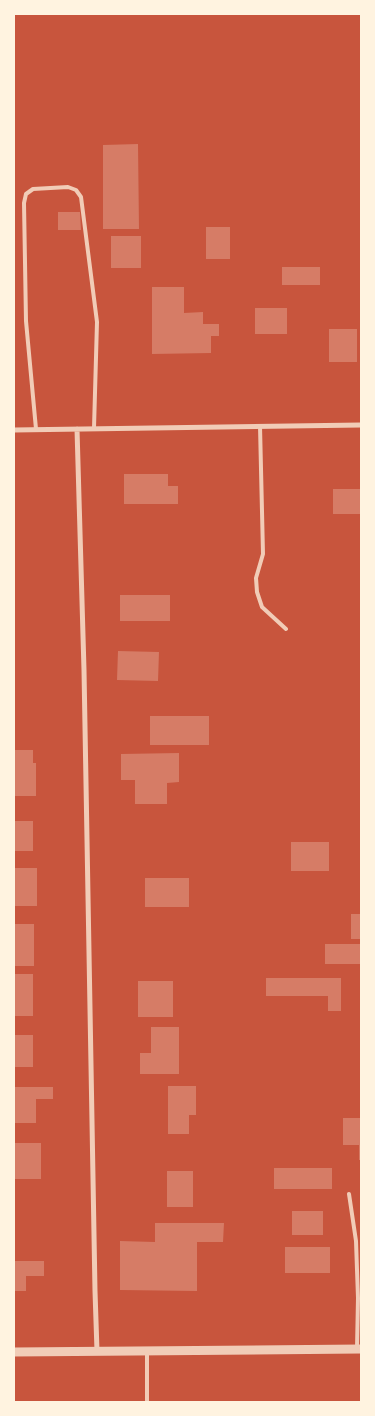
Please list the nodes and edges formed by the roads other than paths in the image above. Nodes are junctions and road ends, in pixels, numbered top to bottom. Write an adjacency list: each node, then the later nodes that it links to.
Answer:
1 (361, 425): 2 (street)
2 (260, 426): 3 (street); 7 (lane)
3 (94, 428): 4 (street); 6 (lane)
4 (77, 429): 6 (street); 11 (street)
5 (14, 430): 6 (street)
6 (36, 430)
7 (286, 629)
8 (349, 1194): 9 (lane)
9 (359, 1349): 10 (street)
10 (147, 1350): 11 (street); 13 (lane)
11 (97, 1351): 12 (street)
12 (14, 1352)
13 (147, 1402)

